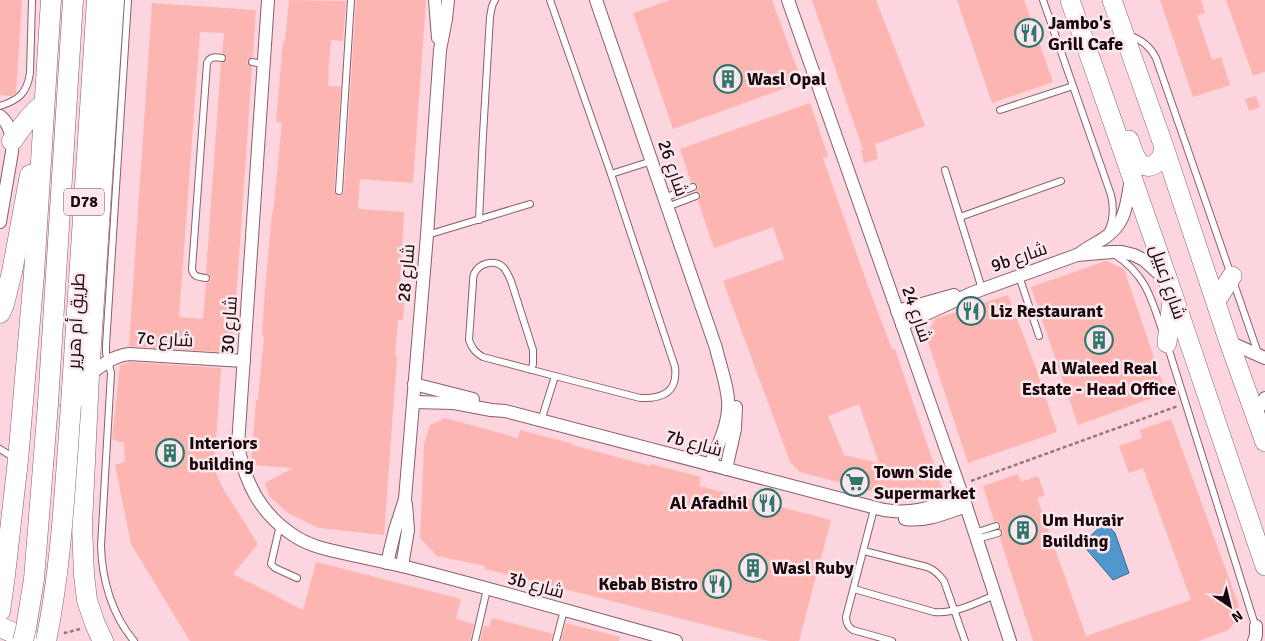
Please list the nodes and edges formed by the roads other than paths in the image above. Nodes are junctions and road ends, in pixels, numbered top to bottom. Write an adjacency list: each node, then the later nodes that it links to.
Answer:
1 (32, 0): 24 (lane)
2 (73, 0): 96 (main road, طريق أم هرير / D78, bridge)
3 (97, 0): 98 (main road, طريق أم هرير / D78, bridge)
4 (114, 0): 64 (main road)
5 (128, 0): 61 (lane)
6 (268, 0): 62 (street, شارع 30)
7 (351, 0): 36 (lane)
8 (436, 0): 19 (street, شارع 28)
9 (448, 0): 19 (street, شارع 28)
10 (495, 0): 41 (lane)
11 (550, 0): 32 (lane)
12 (596, 0): 30 (street, شارع 26)
13 (788, 0): 53 (street, شارع 24)
14 (1043, 0): 22 (lane)
15 (1070, 0): 21 (main road, شارع زعبيل)
16 (49, 4): 23 (main road)
17 (1117, 4): 18 (main road)
18 (1122, 32): 29 (main road); 48 (lane)
19 (440, 50): 43 (street, شارع 28)
20 (222, 58): 49 (lane)
21 (1094, 67): 29 (main road); 33 (main road, شارع زعبيل)
22 (1072, 86): 25 (lane); 44 (lane)
23 (44, 104): 27 (main road); 28 (main road)
24 (0, 106)
25 (1000, 110)
26 (0, 116): 28 (street)
27 (42, 140): 54 (main road); 73 (main road)
28 (12, 141): 42 (street)
29 (1164, 147): 52 (main road)
30 (652, 161): 32 (lane); 38 (street, شارع 26)
31 (945, 170): 40 (lane)
32 (611, 174): 65 (lane)
33 (1131, 176): 44 (street, 9b شارع); 50 (main road, شارع زعبيل)
34 (1061, 181): 40 (lane)
35 (693, 187): 38 (lane)
36 (339, 191)
37 (696, 196): 38 (lane)
38 (666, 202): 59 (street, شارع 26)
39 (530, 204): 41 (lane)
40 (960, 217): 51 (lane)
41 (479, 220): 43 (lane)
42 (0, 222)
43 (426, 235): 66 (street, شارع 28)
44 (1101, 240): 46 (street, 9b شارع)
45 (1112, 252): 46 (street, 9b شارع); 50 (street, 9b شارع); 58 (lane)
46 (1077, 255): 47 (street, 9b شارع)
47 (1019, 276): 51 (street, 9b شارع); 56 (lane)
48 (1232, 276): 52 (main road); 60 (lane)
49 (206, 278)
50 (1171, 289): 58 (main road); 86 (main road, شارع زعبيل)
51 (977, 291): 53 (street, 9b شارع); 55 (street, 9b شارع)
52 (1216, 301): 57 (main road)
53 (897, 311): 55 (street, شارع 24)
54 (0, 313)
55 (902, 325): 76 (street, شارع 24)
56 (1039, 336)
57 (1229, 342): 60 (street); 68 (main road)
58 (1167, 343): 94 (lane)
59 (716, 348): 74 (street, شارع 26); 75 (street, شارع 26)
60 (1262, 357)
61 (108, 361): 62 (street, 7c شارع); 64 (street, 7c شارع); 100 (lane)
62 (244, 361): 80 (street, شارع 30)
63 (531, 370): 63 (lane); 65 (lane)
64 (90, 375): 99 (main road)
65 (555, 376): 70 (lane)
66 (414, 384): 67 (street, شارع 28); 69 (street, 7b شارع)
67 (413, 402): 69 (street, 7b شارع); 77 (street, شارع 28)
68 (1260, 406): 71 (main road)
69 (505, 411): 70 (street, 7b شارع)
70 (541, 421): 74 (street, 7b شارع)
71 (1265, 442)
72 (0, 449): 73 (lane)
73 (18, 460): 79 (main road)
74 (710, 465): 75 (street, 7b شارع)
75 (726, 469): 78 (street, 7b شارع)
76 (962, 496): 78 (street, 7b شارع); 82 (street, شارع 24)
77 (405, 499): 84 (street, شارع 28); 85 (street, شارع 28)
78 (874, 509): 83 (lane)
79 (6, 523): 92 (main road)
80 (280, 525): 84 (street, شارع 30); 87 (lane)
81 (997, 530): 82 (lane)
82 (976, 536): 90 (street, شارع 24)
83 (864, 551): 89 (lane); 93 (lane)
84 (387, 563): 85 (street, 3b شارع)
85 (402, 566): 88 (street, 3b شارع)
86 (1265, 566)
87 (297, 578)
88 (487, 589): 91 (street, 3b شارع); 101 (lane)
89 (854, 589): 93 (lane); 104 (lane)
90 (996, 595): 93 (lane); 106 (street, شارع 24)
91 (564, 610): 102 (lane); 103 (street, 3b شارع)
92 (0, 611)
93 (954, 611): 105 (lane)
94 (1256, 626): 107 (street); 108 (lane)
95 (0, 627): 97 (main road)
96 (23, 641)
97 (32, 641)
98 (46, 641)
99 (103, 641)
100 (134, 641)
101 (475, 641)
102 (556, 641)
103 (673, 641)
104 (892, 641)
105 (965, 641)
106 (1010, 641)
107 (1254, 641)
108 (1260, 641)

